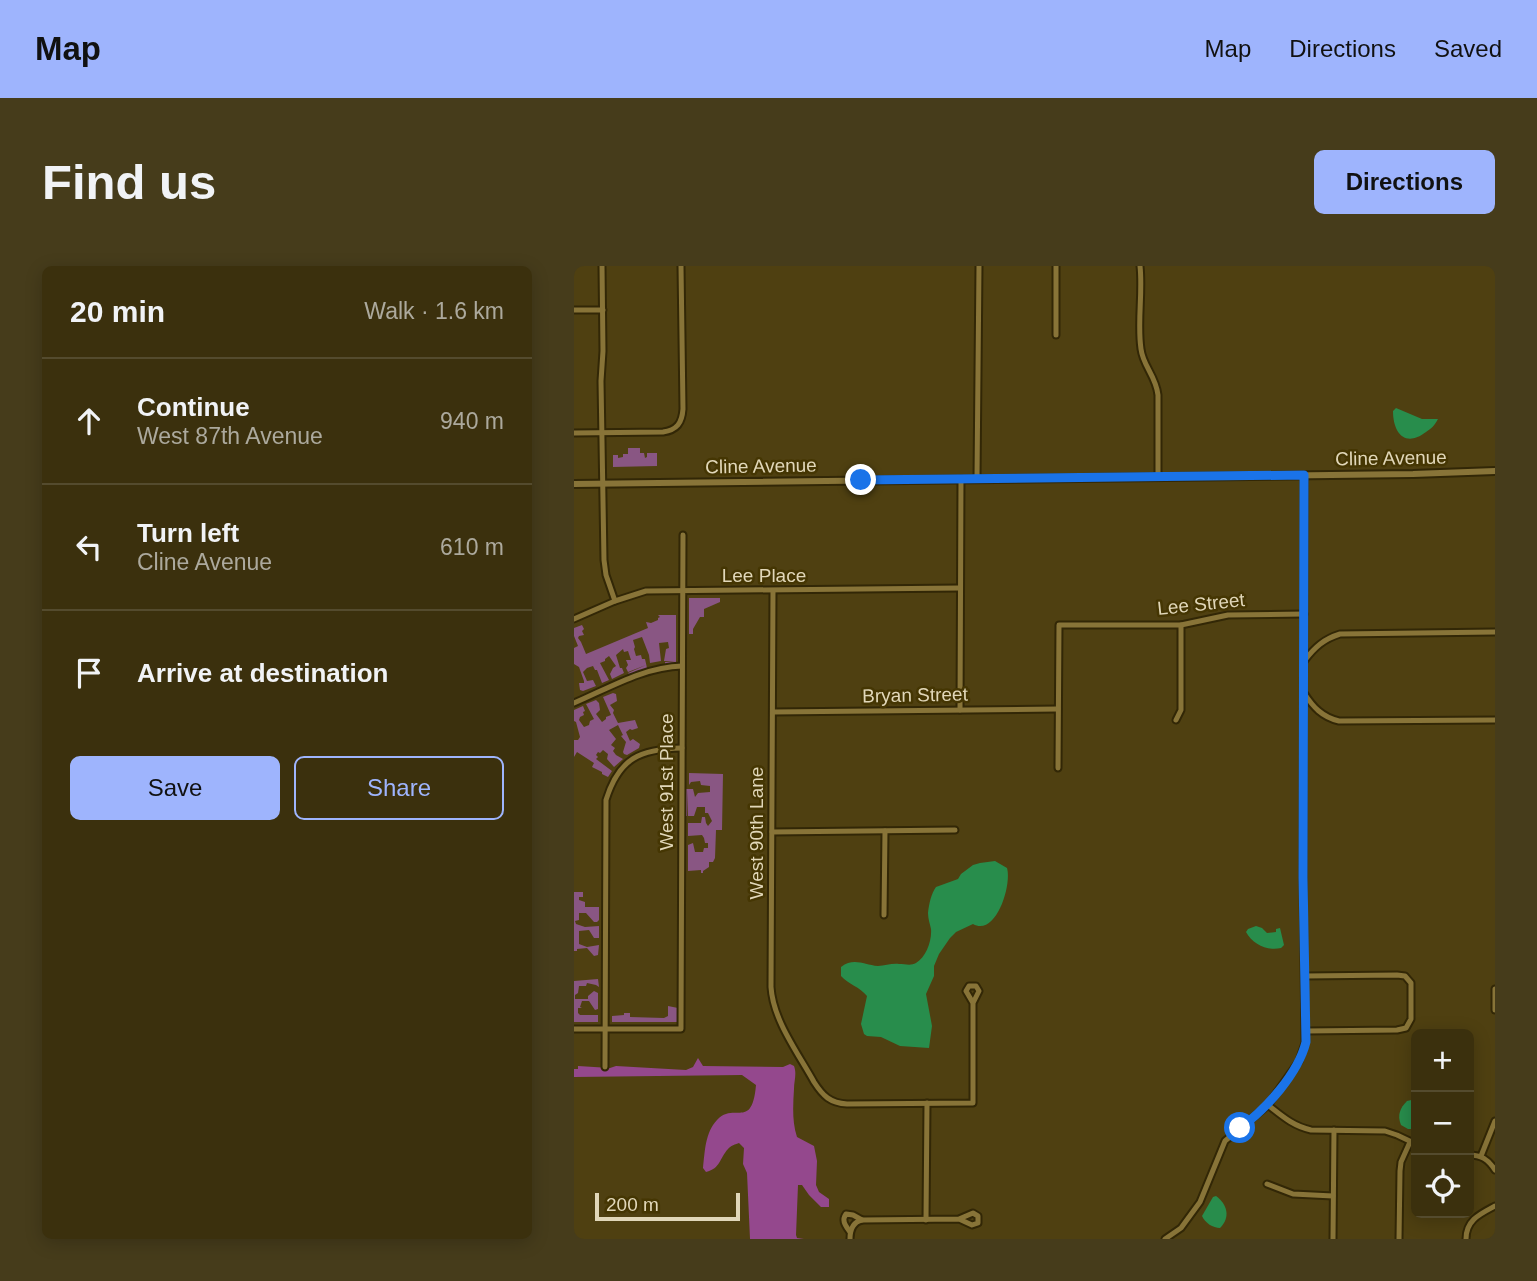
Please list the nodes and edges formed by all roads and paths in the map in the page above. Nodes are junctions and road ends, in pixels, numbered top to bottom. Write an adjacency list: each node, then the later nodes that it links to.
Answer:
1 (602, 266): 7 (street)
2 (681, 266): 10 (street)
3 (979, 266): 14 (street)
4 (1056, 266): 8 (street)
5 (1140, 266): 13 (street)
6 (574, 310): 7 (street)
7 (603, 310): 10 (street)
8 (1056, 335)
9 (574, 433): 10 (street)
10 (602, 433): 17 (street)
11 (1495, 471): 12 (street, Cline Avenue)
12 (1304, 475): 13 (street, Cline Avenue); 23 (street)
13 (1158, 476): 14 (street, Cline Avenue)
14 (977, 478): 15 (street, Cline Avenue)
15 (961, 479): 17 (street, Cline Avenue); 19 (street)
16 (574, 484): 17 (street, Cline Avenue)
17 (603, 484): 22 (street)
18 (683, 535): 20 (street, West 91st Place)
19 (960, 588): 21 (street, Lee Place); 32 (street)
20 (683, 590): 21 (street, Lee Place); 22 (street, Lee Place); 28 (street, West 91st Place)
21 (773, 591): 33 (street, West 90th Lane)
22 (615, 601): 24 (street, Lee Place)
23 (1304, 614): 25 (street, Lee Street); 27 (street)
24 (574, 619)
25 (1181, 625): 31 (street, Lee Street); 34 (street)
26 (1495, 632): 27 (street)
27 (1304, 662): 29 (street)
28 (682, 666): 30 (street); 36 (street, West 91st Place)
29 (1304, 693): 35 (street); 42 (street)
30 (574, 703)
31 (1058, 709): 32 (street, Bryan Street); 37 (street)
32 (960, 710): 33 (street, Bryan Street)
33 (773, 712): 40 (street, West 90th Lane)
34 (1176, 720)
35 (1495, 720)
36 (682, 748): 47 (street); 47 (street, West 91st Place)
37 (1058, 768)
38 (955, 830): 39 (street)
39 (885, 831): 40 (street); 41 (street)
40 (772, 832): 50 (street, West 90th Lane)
41 (884, 915)
42 (1305, 976): 48 (street); 48 (street)
43 (1495, 989): 45 (street)
44 (973, 1003): 50 (street, West 90th Lane)
45 (1495, 1010)
46 (574, 1029): 47 (street)
47 (605, 1029): 49 (street)
48 (1306, 1031): 51 (street)
49 (605, 1068)
50 (927, 1103): 64 (street)
51 (1268, 1105): 53 (street); 66 (street)
52 (1495, 1121): 57 (street)
53 (1334, 1130): 54 (street); 60 (street)
54 (1411, 1142)
55 (1411, 1146): 68 (street)
56 (1474, 1155): 57 (street)
57 (1481, 1156): 58 (street)
58 (1495, 1170)
59 (1267, 1184): 60 (street)
60 (1333, 1196): 67 (street)
61 (1495, 1206): 69 (street)
62 (959, 1219): 64 (street)
63 (862, 1220): 64 (street); 65 (street); 65 (street)
64 (926, 1220)
65 (850, 1236)
66 (1165, 1239)
67 (1333, 1239)
68 (1399, 1239)
69 (1466, 1239)

